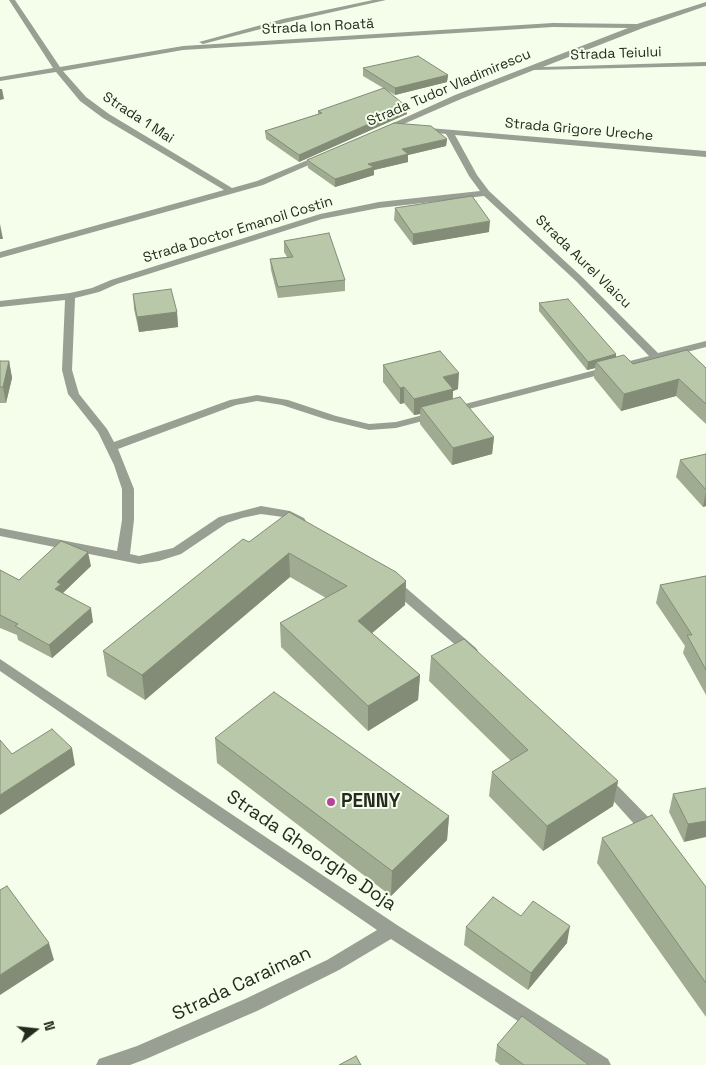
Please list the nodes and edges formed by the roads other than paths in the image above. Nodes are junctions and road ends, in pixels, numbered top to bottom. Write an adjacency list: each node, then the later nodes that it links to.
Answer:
1 (12, 0): 8 (street, Strada 1 Mai)
2 (383, 0): 6 (street)
3 (703, 0): 4 (street)
4 (706, 4): 5 (street, Strada Tudor Vladimirescu)
5 (640, 26): 6 (street, Strada Ion Roată); 9 (street, Strada Tudor Vladimirescu)
6 (183, 48): 8 (street, Strada Ion Roată)
7 (706, 64): 9 (street, Strada Teiului)
8 (58, 69): 10 (street, Strada Ion Roată); 16 (street, Strada 1 Mai)
9 (527, 70): 11 (street, Strada Tudor Vladimirescu)
10 (0, 79)
11 (393, 126): 12 (street, Strada Grigore Ureche); 13 (street, Strada Tudor Vladimirescu)
12 (449, 132): 15 (street, Strada Grigore Ureche); 17 (street)
13 (375, 134)
14 (330, 154): 16 (street)
15 (706, 154)
16 (231, 191): 18 (street)
17 (486, 193): 19 (street, Strada Doctor Emanoil Costin); 22 (street, Strada Aurel Vlaicu)
18 (0, 255)
19 (70, 296): 20 (street, Strada Doctor Emanoil Costin); 23 (street)
20 (0, 304)
21 (706, 344): 22 (street)
22 (656, 357): 23 (street)
23 (111, 447): 26 (street)
24 (312, 526): 26 (street)
25 (0, 532): 26 (street)
26 (123, 557)
27 (385, 577): 28 (street)
28 (479, 659)
29 (0, 664): 32 (street, Strada Gheorghe Doja)
30 (596, 772): 31 (street)
31 (662, 843)
32 (391, 930): 33 (street, Strada Caraiman); 34 (street, Strada Gheorghe Doja)
33 (105, 1065)
34 (602, 1065)

